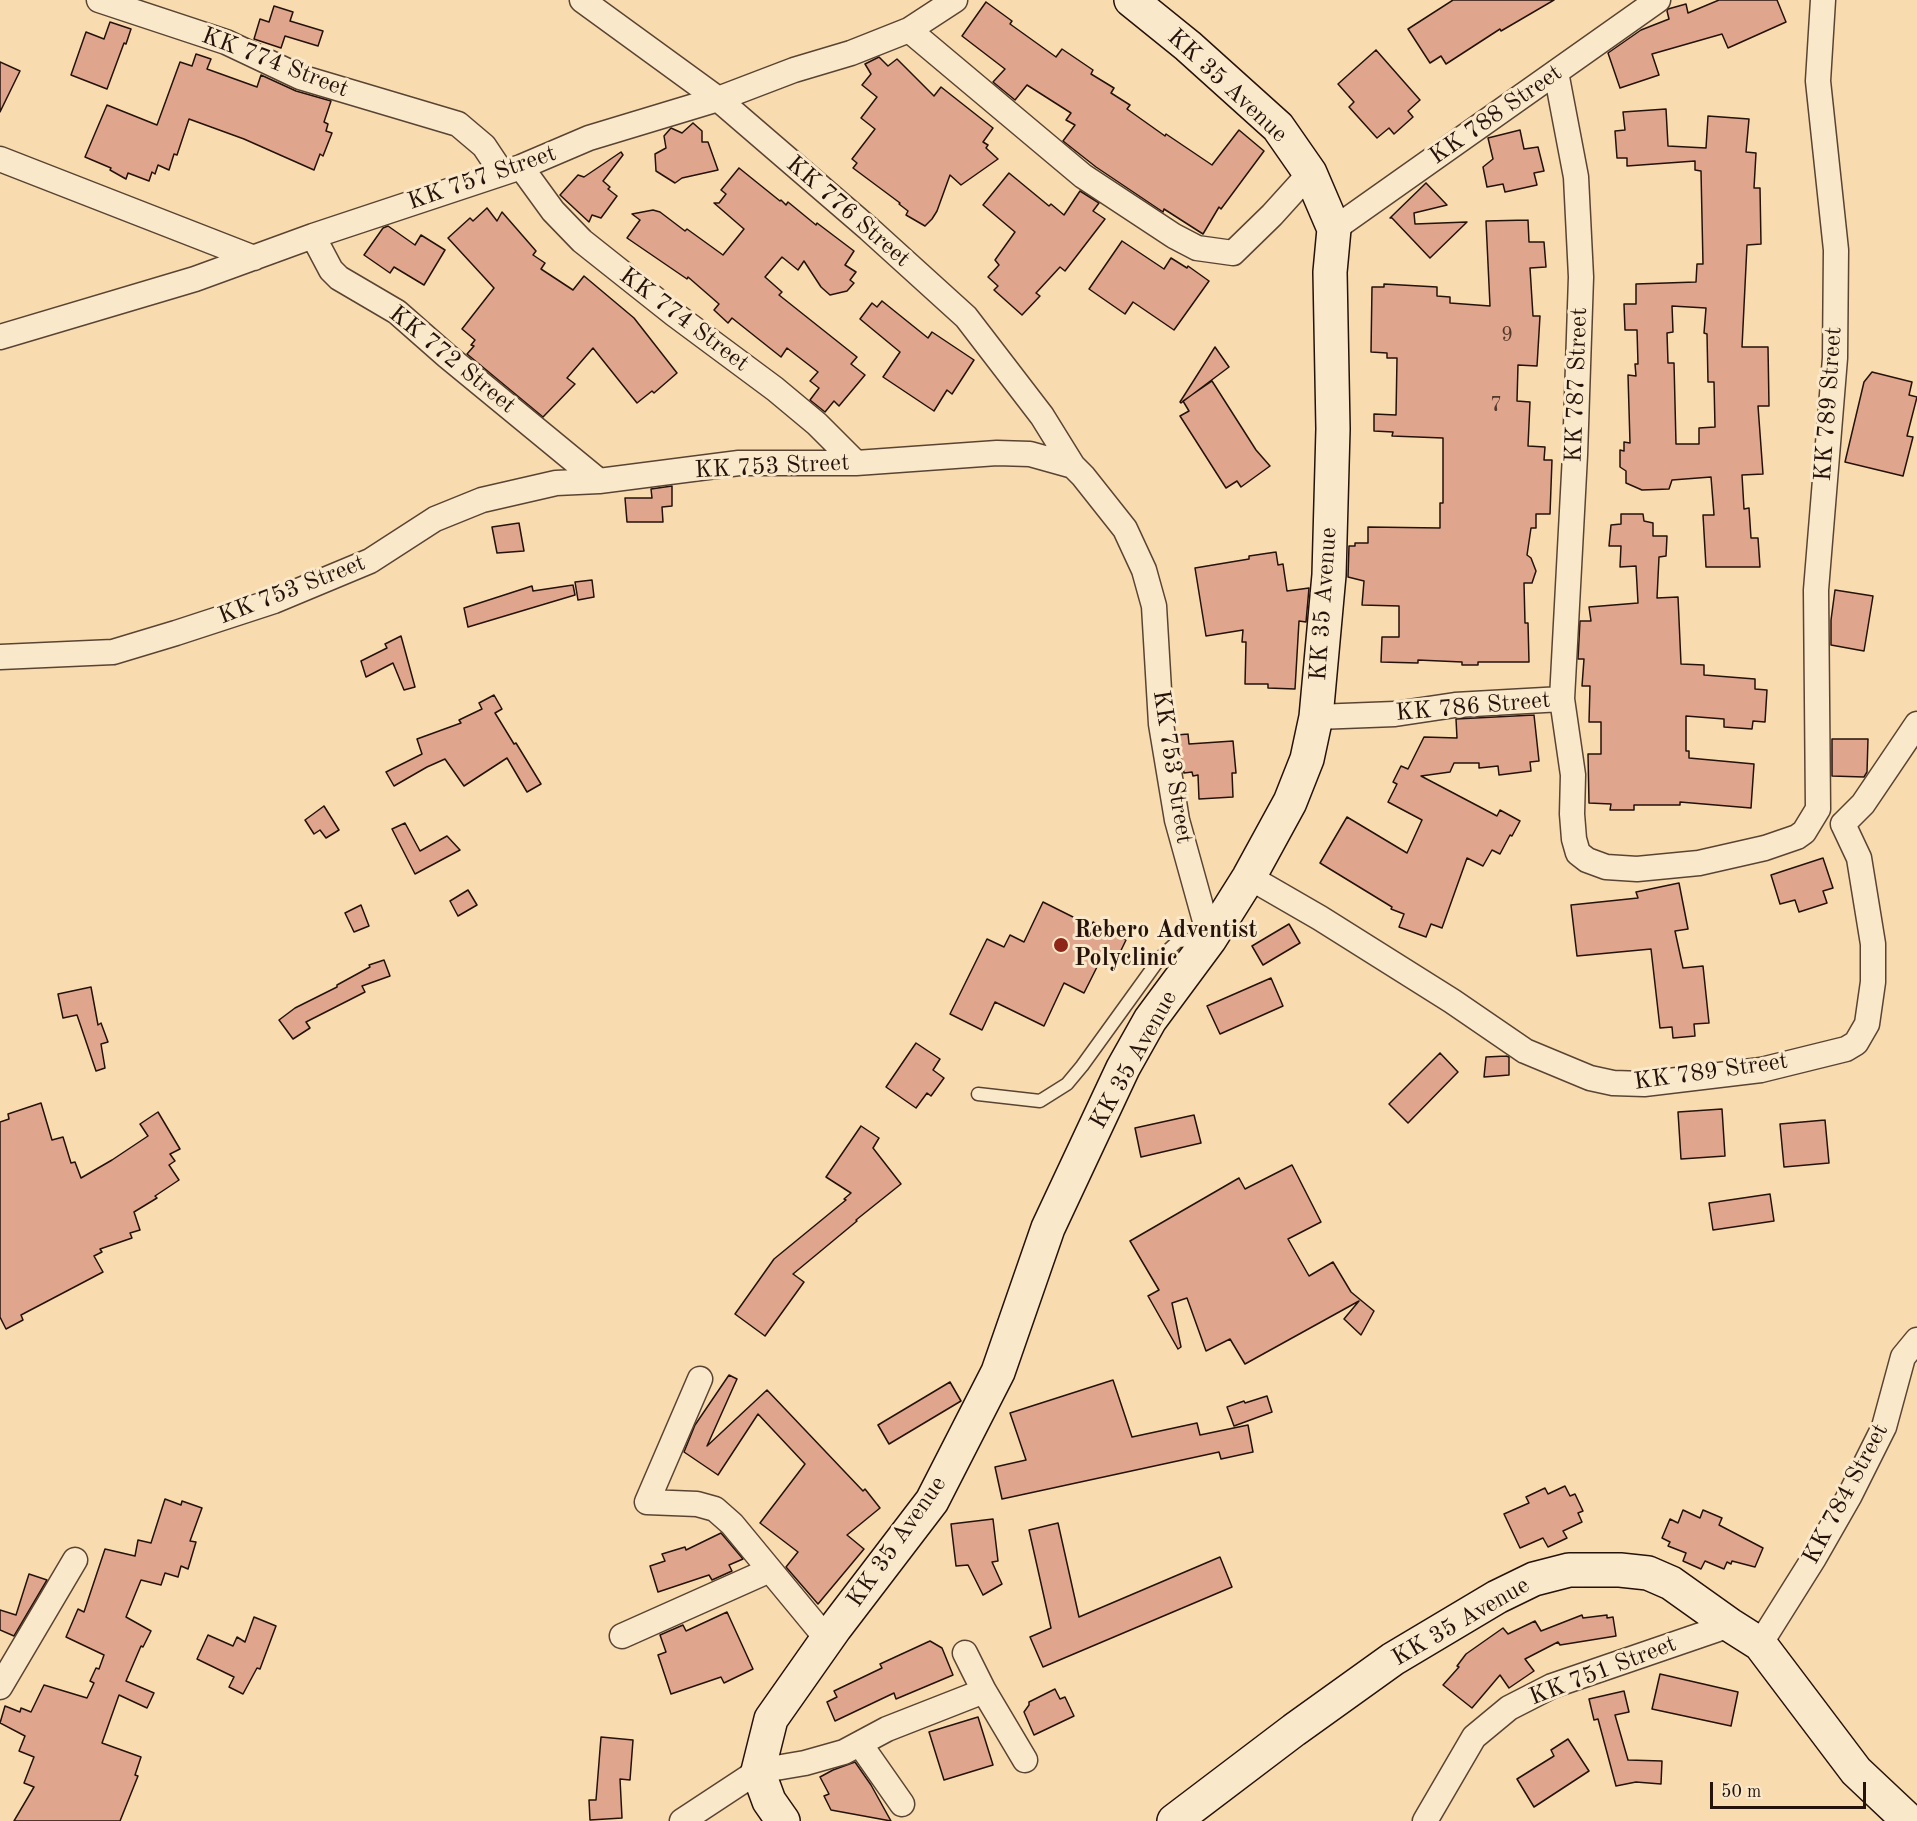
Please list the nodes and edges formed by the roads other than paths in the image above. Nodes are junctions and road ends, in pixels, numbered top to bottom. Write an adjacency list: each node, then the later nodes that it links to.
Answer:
1 (99, 0): 11 (street, KK 774 Street)
2 (582, 0): 9 (street, KK 776 Street)
3 (955, 0): 7 (street, KK 757 Street)
4 (1131, 0): 12 (main road, KK 35 Avenue)
5 (1658, 0): 8 (street, KK 788 Street)
6 (1823, 0): 24 (street, KK 789 Street)
7 (909, 30): 9 (street, KK 757 Street); 12 (street)
8 (1556, 72): 13 (street, KK 788 Street); 21 (street, KK 787 Street)
9 (718, 99): 11 (street, KK 757 Street); 18 (street, KK 776 Street)
10 (0, 159): 15 (street)
11 (512, 170): 14 (street, KK 757 Street); 17 (street, KK 774 Street)
12 (1310, 173): 13 (main road, KK 35 Avenue)
13 (1334, 229): 22 (main road, KK 35 Avenue)
14 (313, 236): 15 (street, KK 757 Street); 19 (street, KK 772 Street)
15 (254, 258): 16 (street, KK 757 Street)
16 (0, 337)
17 (856, 463): 18 (street, KK 753 Street); 19 (street, KK 753 Street)
18 (1072, 466): 27 (street, KK 753 Street)
19 (599, 481): 20 (street, KK 753 Street)
20 (0, 657)
21 (1562, 699): 22 (street, KK 786 Street); 24 (street, KK 786 Street)
22 (1316, 717): 26 (main road, KK 35 Avenue)
23 (1917, 724): 25 (street)
24 (1818, 809): 25 (street)
25 (1843, 824): 26 (street, KK 789 Street)
26 (1249, 877): 27 (main road, KK 35 Avenue)
27 (1210, 939): 28 (lane); 35 (main road, KK 35 Avenue)
28 (978, 1094)
29 (1917, 1340): 36 (street, KK 784 Street)
30 (700, 1379): 32 (street)
31 (75, 1560): 38 (street)
32 (770, 1570): 34 (street); 35 (street)
33 (1730, 1625): 36 (main road, KK 35 Avenue); 44 (main road, KK 35 Avenue); 47 (street, KK 751 Street)
34 (622, 1636)
35 (827, 1639): 42 (main road, KK 35 Avenue)
36 (1760, 1644): 48 (main road, KK 35 Avenue)
37 (965, 1653): 39 (street)
38 (0, 1687)
39 (984, 1691): 40 (street); 41 (street)
40 (860, 1744): 42 (street); 43 (street)
41 (1025, 1760)
42 (758, 1771): 45 (street); 46 (main road)
43 (902, 1804)
44 (1181, 1819)
45 (682, 1821)
46 (783, 1821)
47 (1425, 1821)
48 (1909, 1821)

